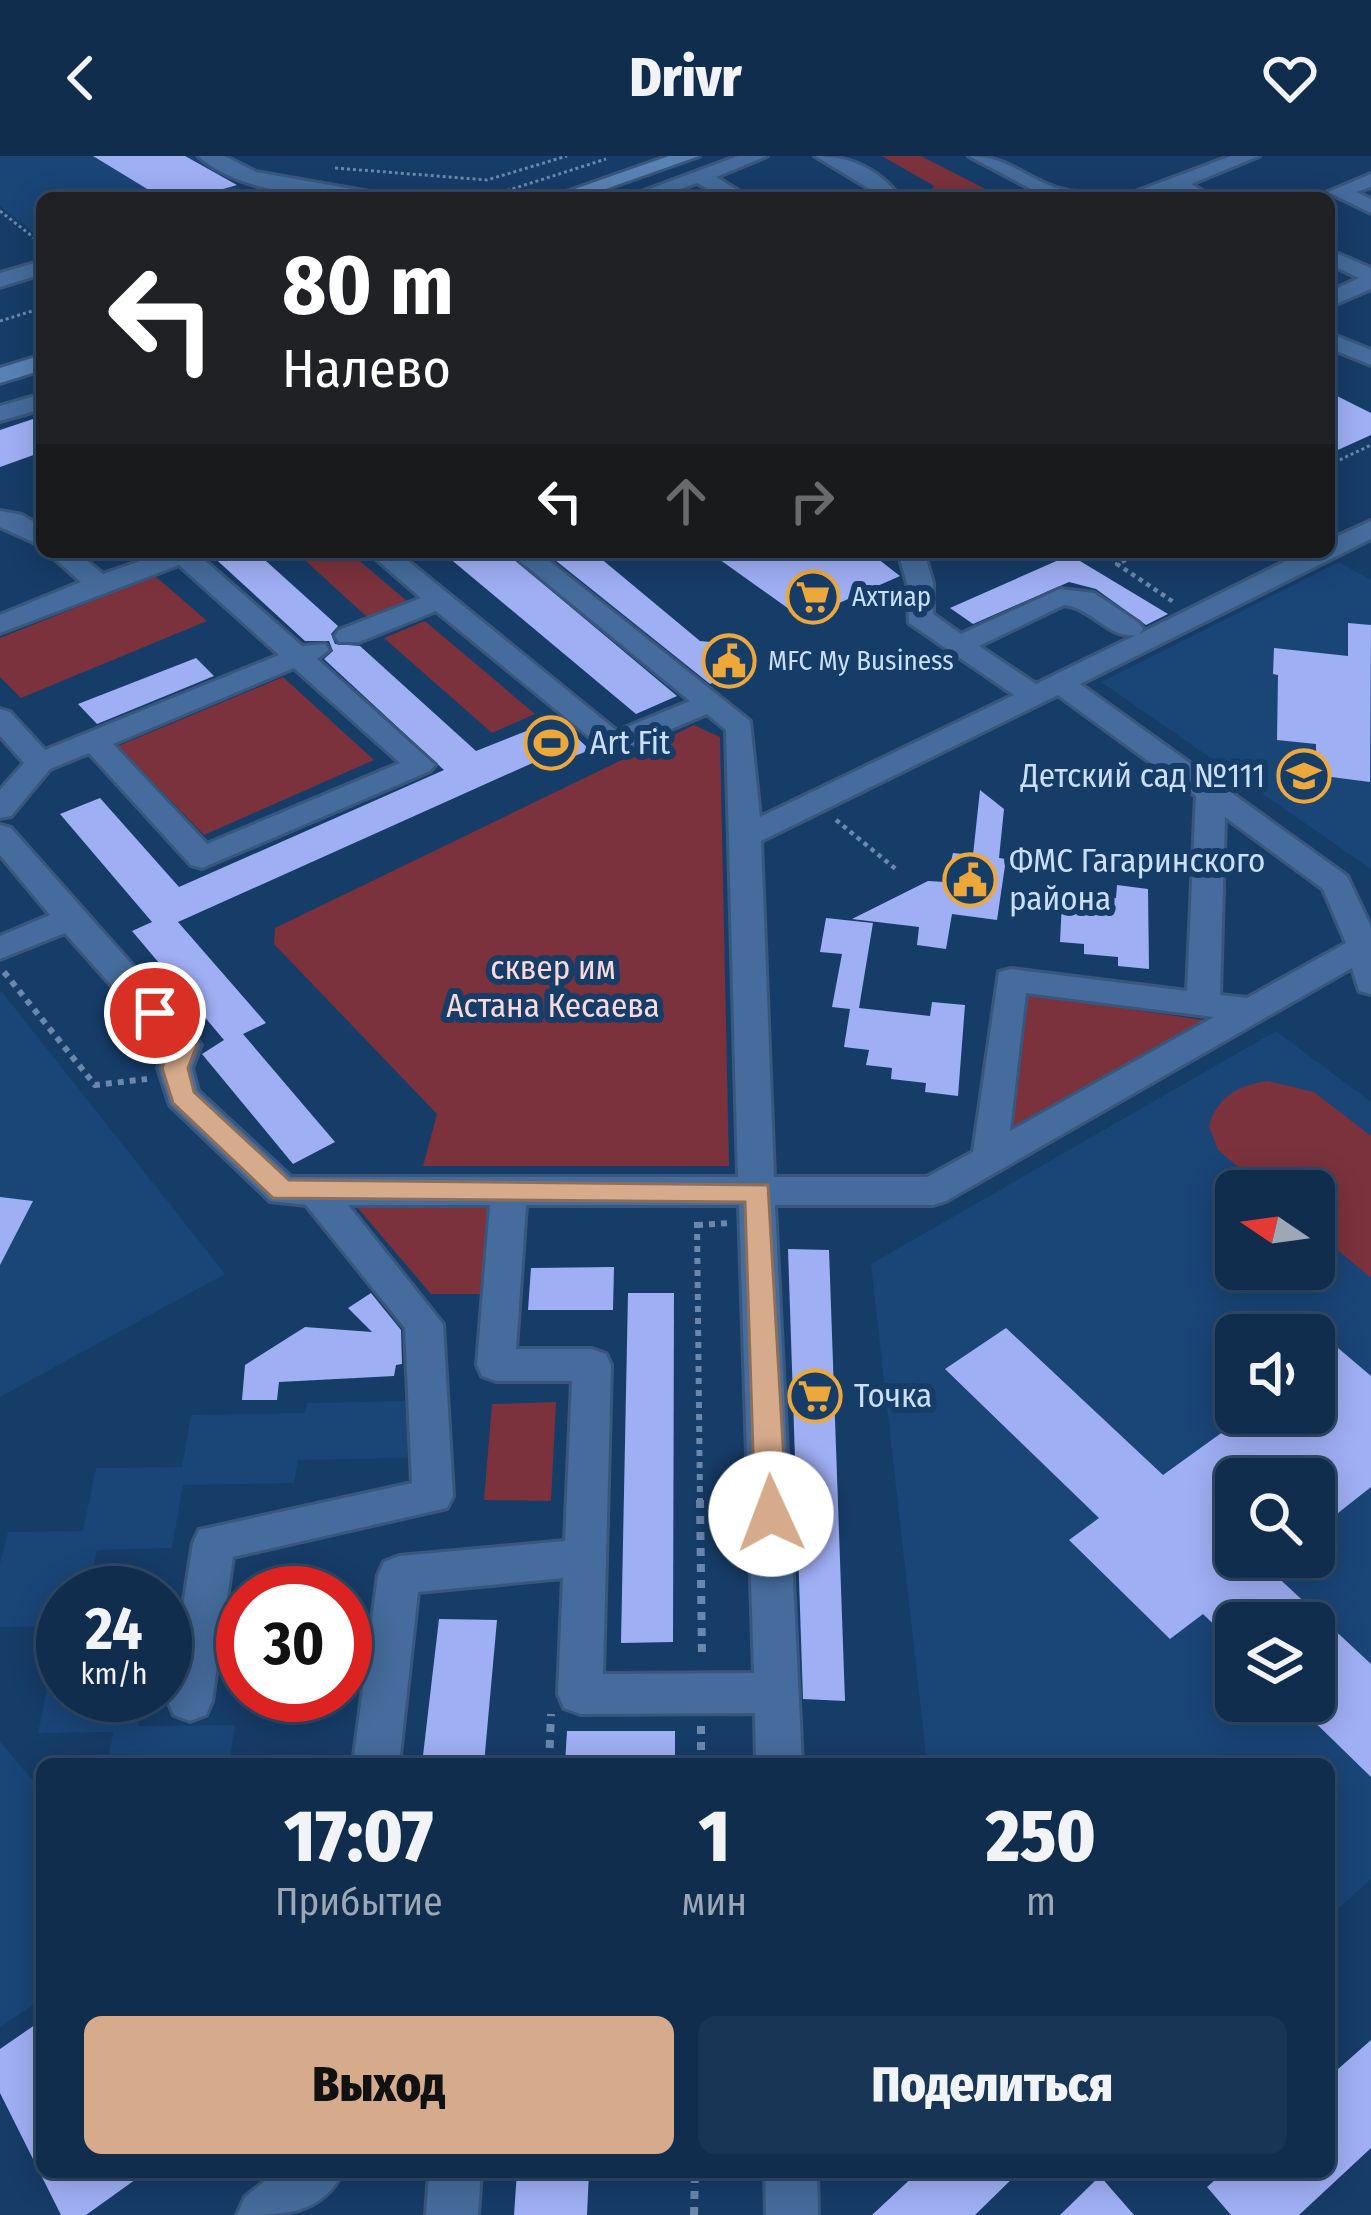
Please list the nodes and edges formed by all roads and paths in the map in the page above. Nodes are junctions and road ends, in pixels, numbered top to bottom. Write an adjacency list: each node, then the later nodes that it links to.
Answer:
1 (567, 156): 9 (path)
2 (615, 156): 15 (path)
3 (758, 156): 8 (street)
4 (825, 156): 19 (street)
5 (980, 156): 20 (street)
6 (1249, 156): 11 (street)
7 (219, 158): 12 (street)
8 (694, 166): 16 (main road); 17 (street); 18 (street)
9 (325, 167)
10 (1371, 180): 23 (street)
11 (1174, 184): 21 (street); 22 (street)
12 (297, 188): 13 (street); 14 (street)
13 (283, 192)
14 (326, 192)
15 (503, 192)
16 (584, 192)
17 (645, 192)
18 (731, 192)
19 (884, 192)
20 (1052, 192)
21 (1148, 192)
22 (1191, 192)
23 (1371, 206)
24 (0, 211): 25 (path)
25 (36, 239)
26 (1335, 259): 28 (street)
27 (36, 269): 29 (street)
28 (1371, 279): 30 (street)
29 (0, 280)
30 (1335, 296)
31 (36, 310): 32 (path)
32 (0, 321)
33 (1335, 343): 34 (street)
34 (1371, 358)
35 (36, 364): 36 (main road)
36 (0, 376)
37 (36, 403): 38 (street)
38 (0, 414)
39 (1371, 445): 40 (path)
40 (1335, 462)
41 (0, 519): 43 (street)
42 (1371, 529): 44 (street)
43 (36, 534)
44 (1335, 547)
45 (67, 558): 53 (street)
46 (174, 558): 53 (street)
47 (187, 558): 60 (street)
48 (388, 558): 54 (street)
49 (529, 558): 63 (street)
50 (913, 558): 59 (street)
51 (1130, 558): 55 (path)
52 (1313, 558): 61 (street)
53 (99, 584): 56 (street)
54 (439, 600): 58 (street); 63 (street)
55 (1186, 610)
56 (0, 625)
57 (1130, 629): 59 (street)
58 (350, 636)
59 (959, 645): 62 (street)
60 (308, 653): 65 (street); 65 (street)
61 (1073, 680): 62 (street); 67 (street)
62 (1030, 694): 68 (street)
63 (709, 703): 71 (street)
64 (0, 718): 66 (street)
65 (94, 741): 66 (street)
66 (40, 763): 69 (street)
67 (1211, 790): 74 (street); 78 (street)
68 (814, 802): 71 (street); 72 (path)
69 (0, 809)
70 (0, 835): 73 (street)
71 (749, 835): 84 (street)
72 (897, 870)
73 (70, 919): 75 (street); 80 (street)
74 (1364, 947): 77 (street); 79 (street)
75 (0, 948)
76 (0, 966): 80 (path)
77 (1371, 983)
78 (1203, 1004): 79 (street); 81 (street)
79 (1256, 1011): 81 (street)
80 (182, 1096): 82 (street)
81 (990, 1155): 84 (street)
82 (316, 1191): 85 (street); 87 (street)
83 (697, 1192): 84 (street); 85 (street); 88 (path)
84 (758, 1192): 89 (street)
85 (509, 1194): 86 (street)
86 (585, 1558): 88 (street); 90 (street)
87 (192, 1688)
88 (702, 1693): 89 (street); 91 (path)
89 (776, 1693): 92 (street)
90 (377, 1758)
91 (701, 1758)
92 (778, 1758)
93 (309, 2178): 97 (street)
94 (455, 2178): 98 (street)
95 (695, 2178): 99 (path)
96 (791, 2178): 100 (street)
97 (263, 2215)
98 (452, 2215)
99 (694, 2215)
100 (792, 2215)

